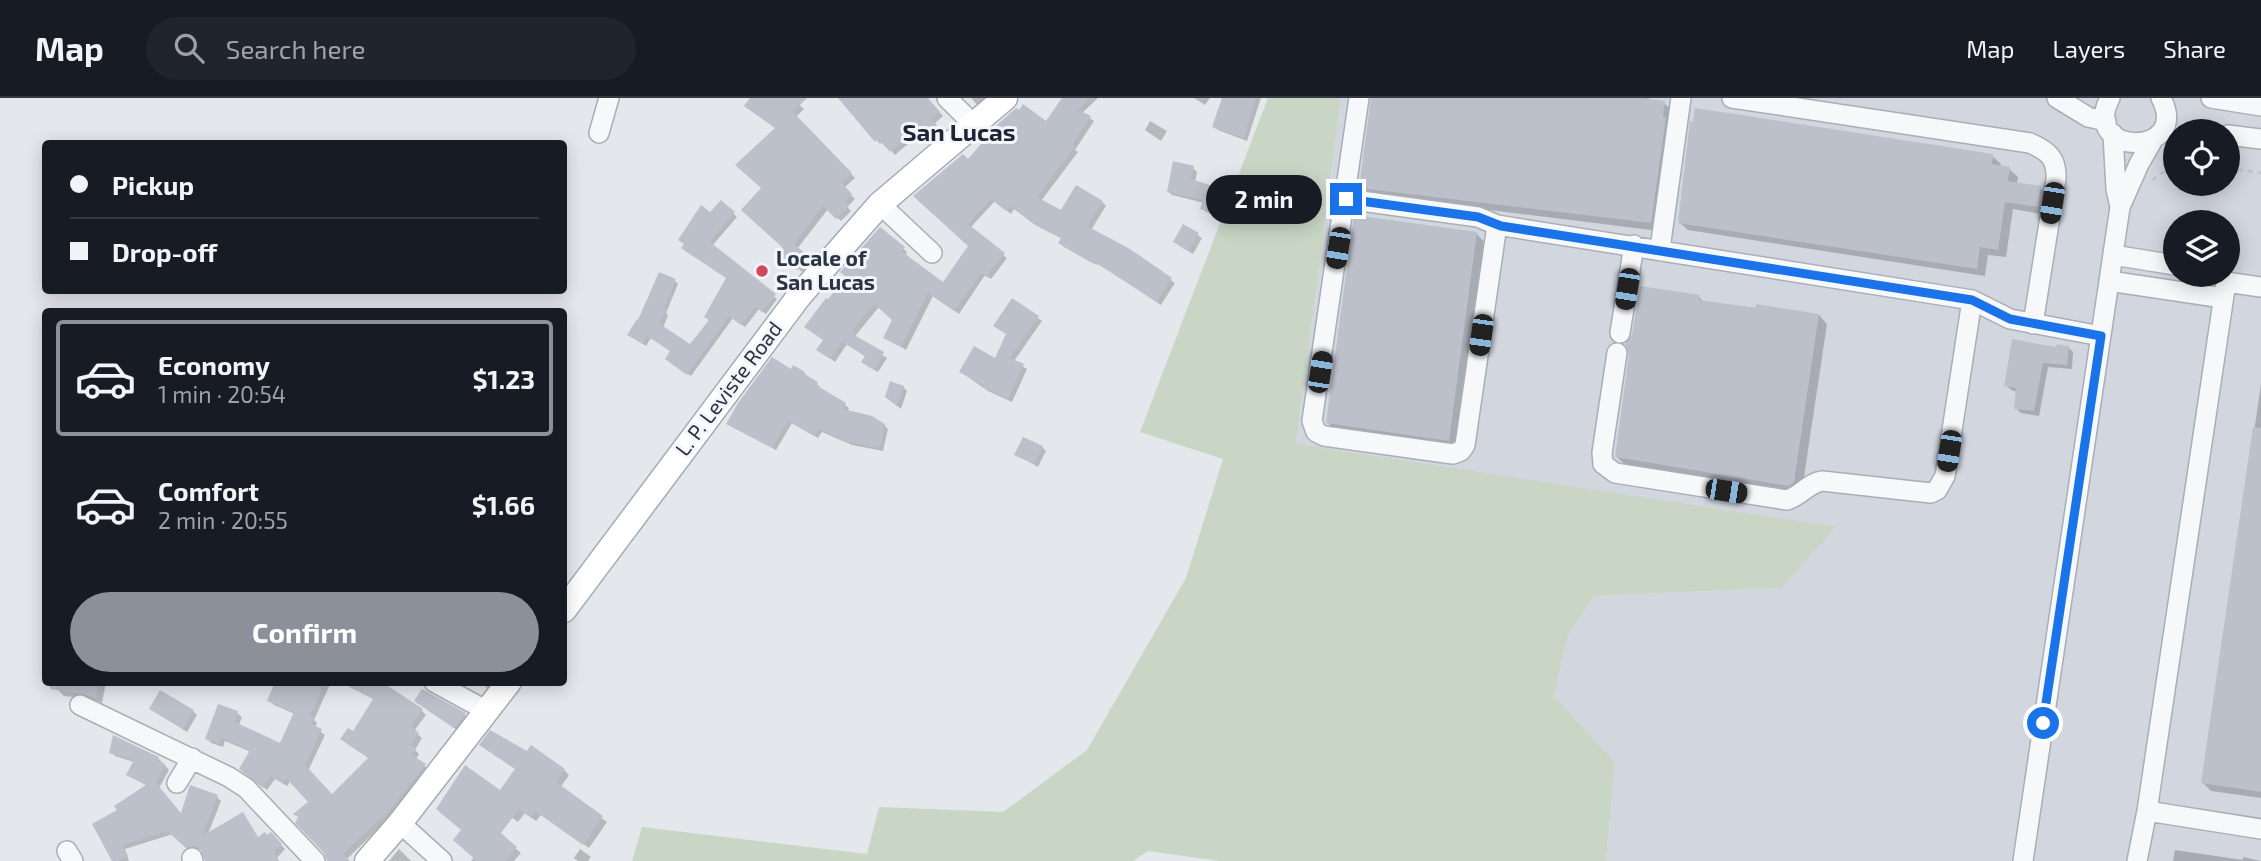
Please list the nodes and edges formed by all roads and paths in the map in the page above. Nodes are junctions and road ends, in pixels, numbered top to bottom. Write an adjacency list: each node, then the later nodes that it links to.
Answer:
1 (609, 98): 16 (street)
2 (947, 98): 14 (street)
3 (1005, 98): 14 (main road, L. P. Leviste Road)
4 (1359, 98): 24 (street)
5 (1681, 98): 29 (street)
6 (1732, 98): 11 (street)
7 (2057, 98): 15 (street)
8 (2110, 98): 15 (street)
9 (2161, 98): 13 (street)
10 (2211, 98): 12 (street)
11 (1824, 105): 39 (street)
12 (2261, 106)
13 (2165, 119)
14 (974, 124): 25 (main road, L. P. Leviste Road)
15 (2109, 128): 17 (street); 26 (street)
16 (599, 133)
17 (2163, 134): 26 (street)
18 (2240, 136): 19 (street)
19 (2261, 139)
20 (2240, 170): 22 (path)
21 (2163, 173): 23 (path)
22 (2261, 173)
23 (2149, 183)
24 (1346, 199): 27 (street); 27 (street)
25 (880, 204): 30 (street); 43 (main road, L. P. Leviste Road)
26 (2120, 207): 31 (street)
27 (1497, 225): 28 (street)
28 (1634, 245): 29 (street); 40 (street)
29 (1660, 249): 38 (street)
30 (932, 253)
31 (2113, 255): 32 (street); 33 (street)
32 (2163, 263)
33 (2109, 281): 34 (street); 41 (street)
34 (2163, 283)
35 (2240, 286): 37 (street)
36 (2220, 287): 50 (street)
37 (2261, 287)
38 (1972, 300): 39 (street); 42 (street)
39 (2033, 324): 41 (street)
40 (1620, 332)
41 (2101, 336): 56 (street)
42 (1617, 353)
43 (567, 606)
44 (440, 686): 47 (street)
45 (506, 686): 47 (main road)
46 (80, 705): 48 (street)
47 (487, 711): 51 (main road)
48 (192, 758): 49 (street); 53 (street)
49 (177, 783)
50 (2147, 811): 52 (street); 57 (street)
51 (400, 823): 54 (main road); 55 (street)
52 (2261, 829)
53 (315, 861)
54 (367, 861)
55 (442, 861)
56 (2023, 861)
57 (2137, 861)

